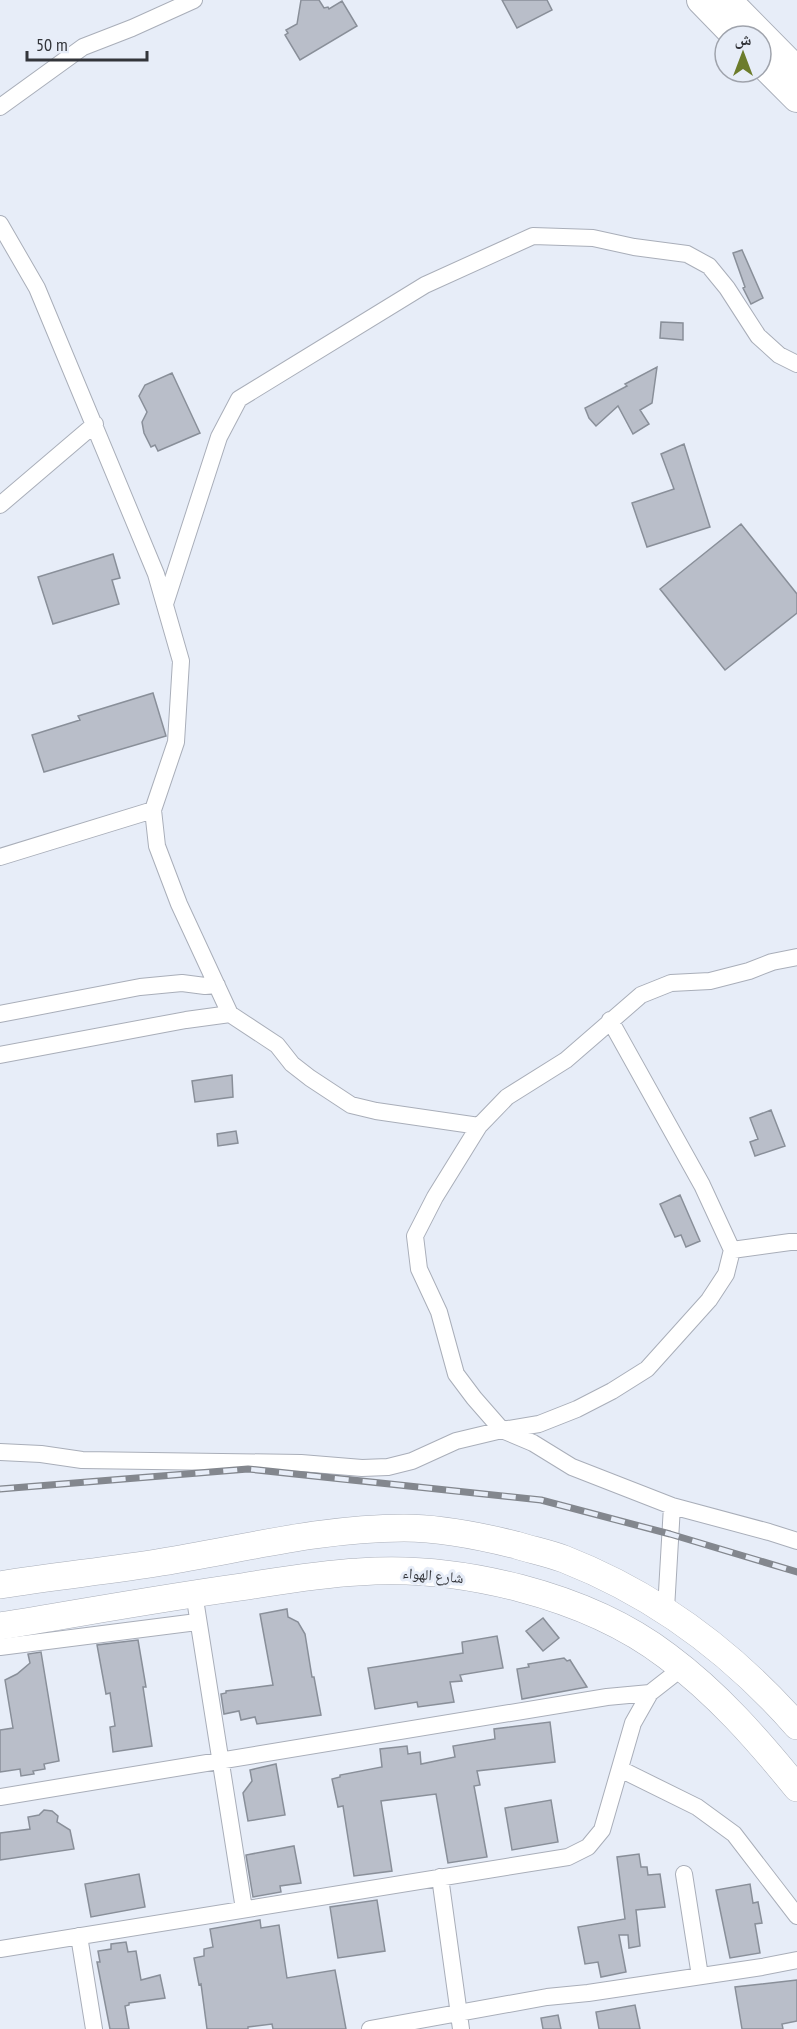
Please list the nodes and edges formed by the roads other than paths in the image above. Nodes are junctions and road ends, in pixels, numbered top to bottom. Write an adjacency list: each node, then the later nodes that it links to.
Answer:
1 (194, 0): 8 (street)
2 (701, 0): 4 (highway)
3 (727, 0): 5 (highway)
4 (724, 24)
5 (797, 71)
6 (773, 74): 7 (highway)
7 (797, 98)
8 (0, 107)
9 (0, 224): 11 (street)
10 (797, 364): 13 (street)
11 (95, 424): 12 (street); 13 (street)
12 (0, 505)
13 (165, 604): 14 (street)
14 (153, 810): 15 (street); 17 (street)
15 (0, 857)
16 (797, 957): 20 (street)
17 (217, 985): 18 (street); 19 (street)
18 (0, 1014)
19 (230, 1014): 21 (street); 22 (street)
20 (610, 1020): 22 (street); 24 (street)
21 (0, 1056)
22 (479, 1126): 25 (street)
23 (797, 1242): 24 (street)
24 (732, 1250): 25 (street)
25 (502, 1430): 26 (street); 27 (street)
26 (0, 1452)
27 (672, 1506): 28 (street); 33 (street)
28 (797, 1541)
29 (563, 1558): 30 (main road); 32 (main road); 33 (main road)
30 (0, 1585)
31 (194, 1593): 32 (main road, شارع الهواء); 34 (street); 35 (main road, شارع الهواء)
32 (556, 1598): 37 (main road, شارع الهواء)
33 (666, 1609): 39 (main road)
34 (197, 1622): 36 (street); 40 (street)
35 (0, 1626)
36 (0, 1647)
37 (682, 1668): 38 (street); 42 (main road, شارع الهواء)
38 (650, 1693): 40 (street); 41 (street)
39 (797, 1726)
40 (220, 1760): 43 (street); 46 (street)
41 (620, 1769): 45 (street); 47 (street)
42 (797, 1788)
43 (0, 1797)
44 (684, 1874): 51 (street)
45 (440, 1878): 46 (street); 52 (street)
46 (244, 1909): 48 (street)
47 (797, 1916)
48 (79, 1936): 49 (street); 53 (street)
49 (0, 1949)
50 (797, 1960): 51 (street)
51 (700, 1976): 52 (street)
52 (460, 2021): 54 (street)
53 (94, 2029)
54 (370, 2029)

